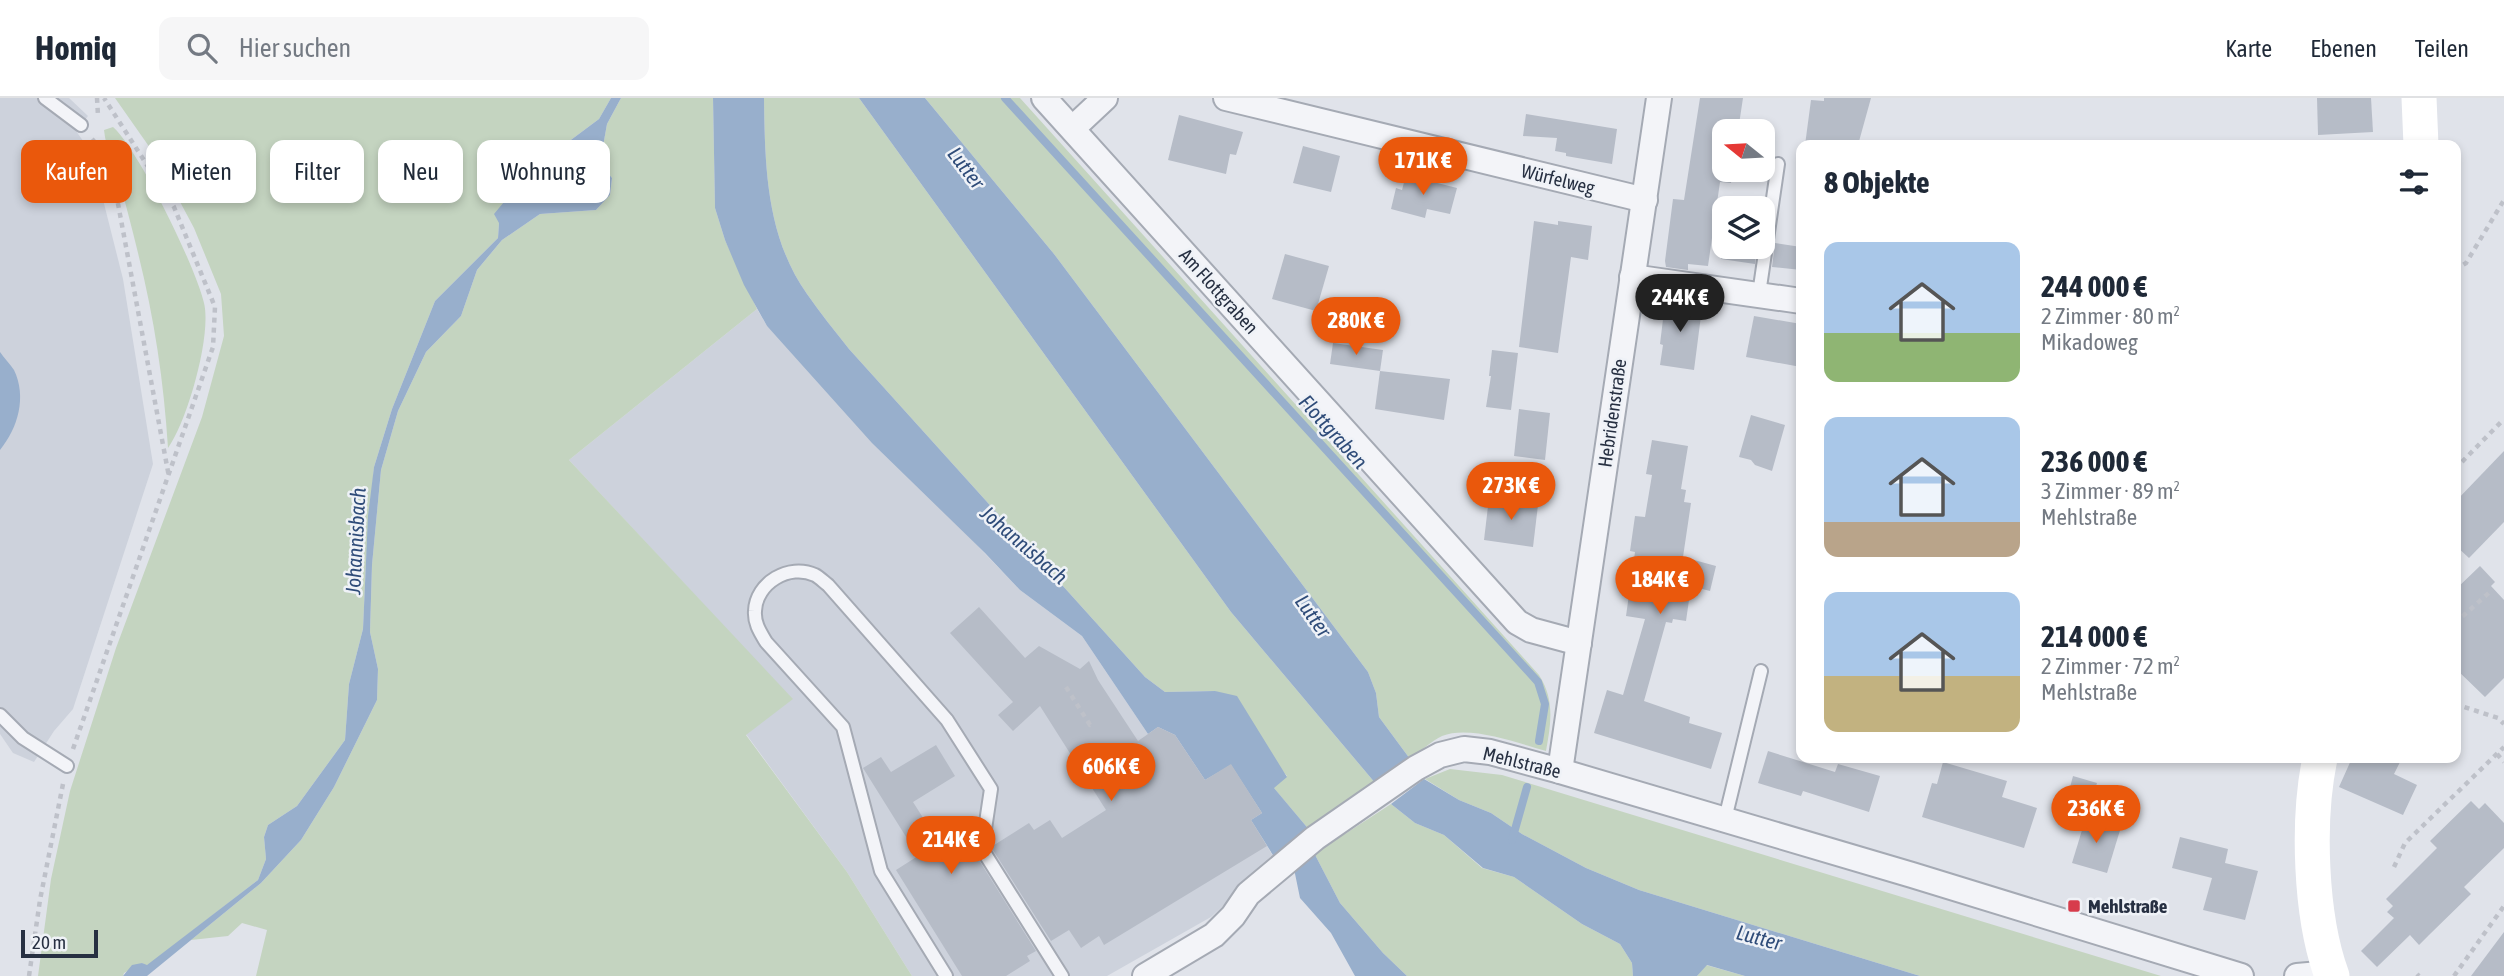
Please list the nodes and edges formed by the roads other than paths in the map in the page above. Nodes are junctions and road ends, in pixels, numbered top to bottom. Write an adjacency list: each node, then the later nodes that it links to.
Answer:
1 (45, 98): 7 (lane)
2 (1044, 98): 8 (street, Am Flottgraben)
3 (1105, 98): 8 (street)
4 (1226, 98): 11 (street, Würfelweg)
5 (1659, 98): 11 (street, Hebridenstraße)
6 (2419, 98): 9 (street)
7 (81, 125)
8 (1073, 128): 15 (street, Am Flottgraben)
9 (2421, 140)
10 (1778, 164): 13 (lane)
11 (1645, 200): 12 (street, Hebridenstraße)
12 (1632, 276): 13 (street); 15 (street, Hebridenstraße)
13 (1759, 294): 14 (street)
14 (1796, 300)
15 (1579, 643): 20 (street, Hebridenstraße)
16 (1761, 671): 21 (lane)
17 (0, 715): 19 (lane)
18 (2319, 763): 22 (street)
19 (67, 766)
20 (1560, 771): 21 (street, Mehlstraße); 25 (street, Mehlstraße)
21 (1725, 819): 26 (street, Mehlstraße)
22 (2332, 974): 27 (street)
23 (946, 976): 24 (lane)
24 (1062, 976)
25 (1145, 976)
26 (2241, 976)
27 (2297, 976)

